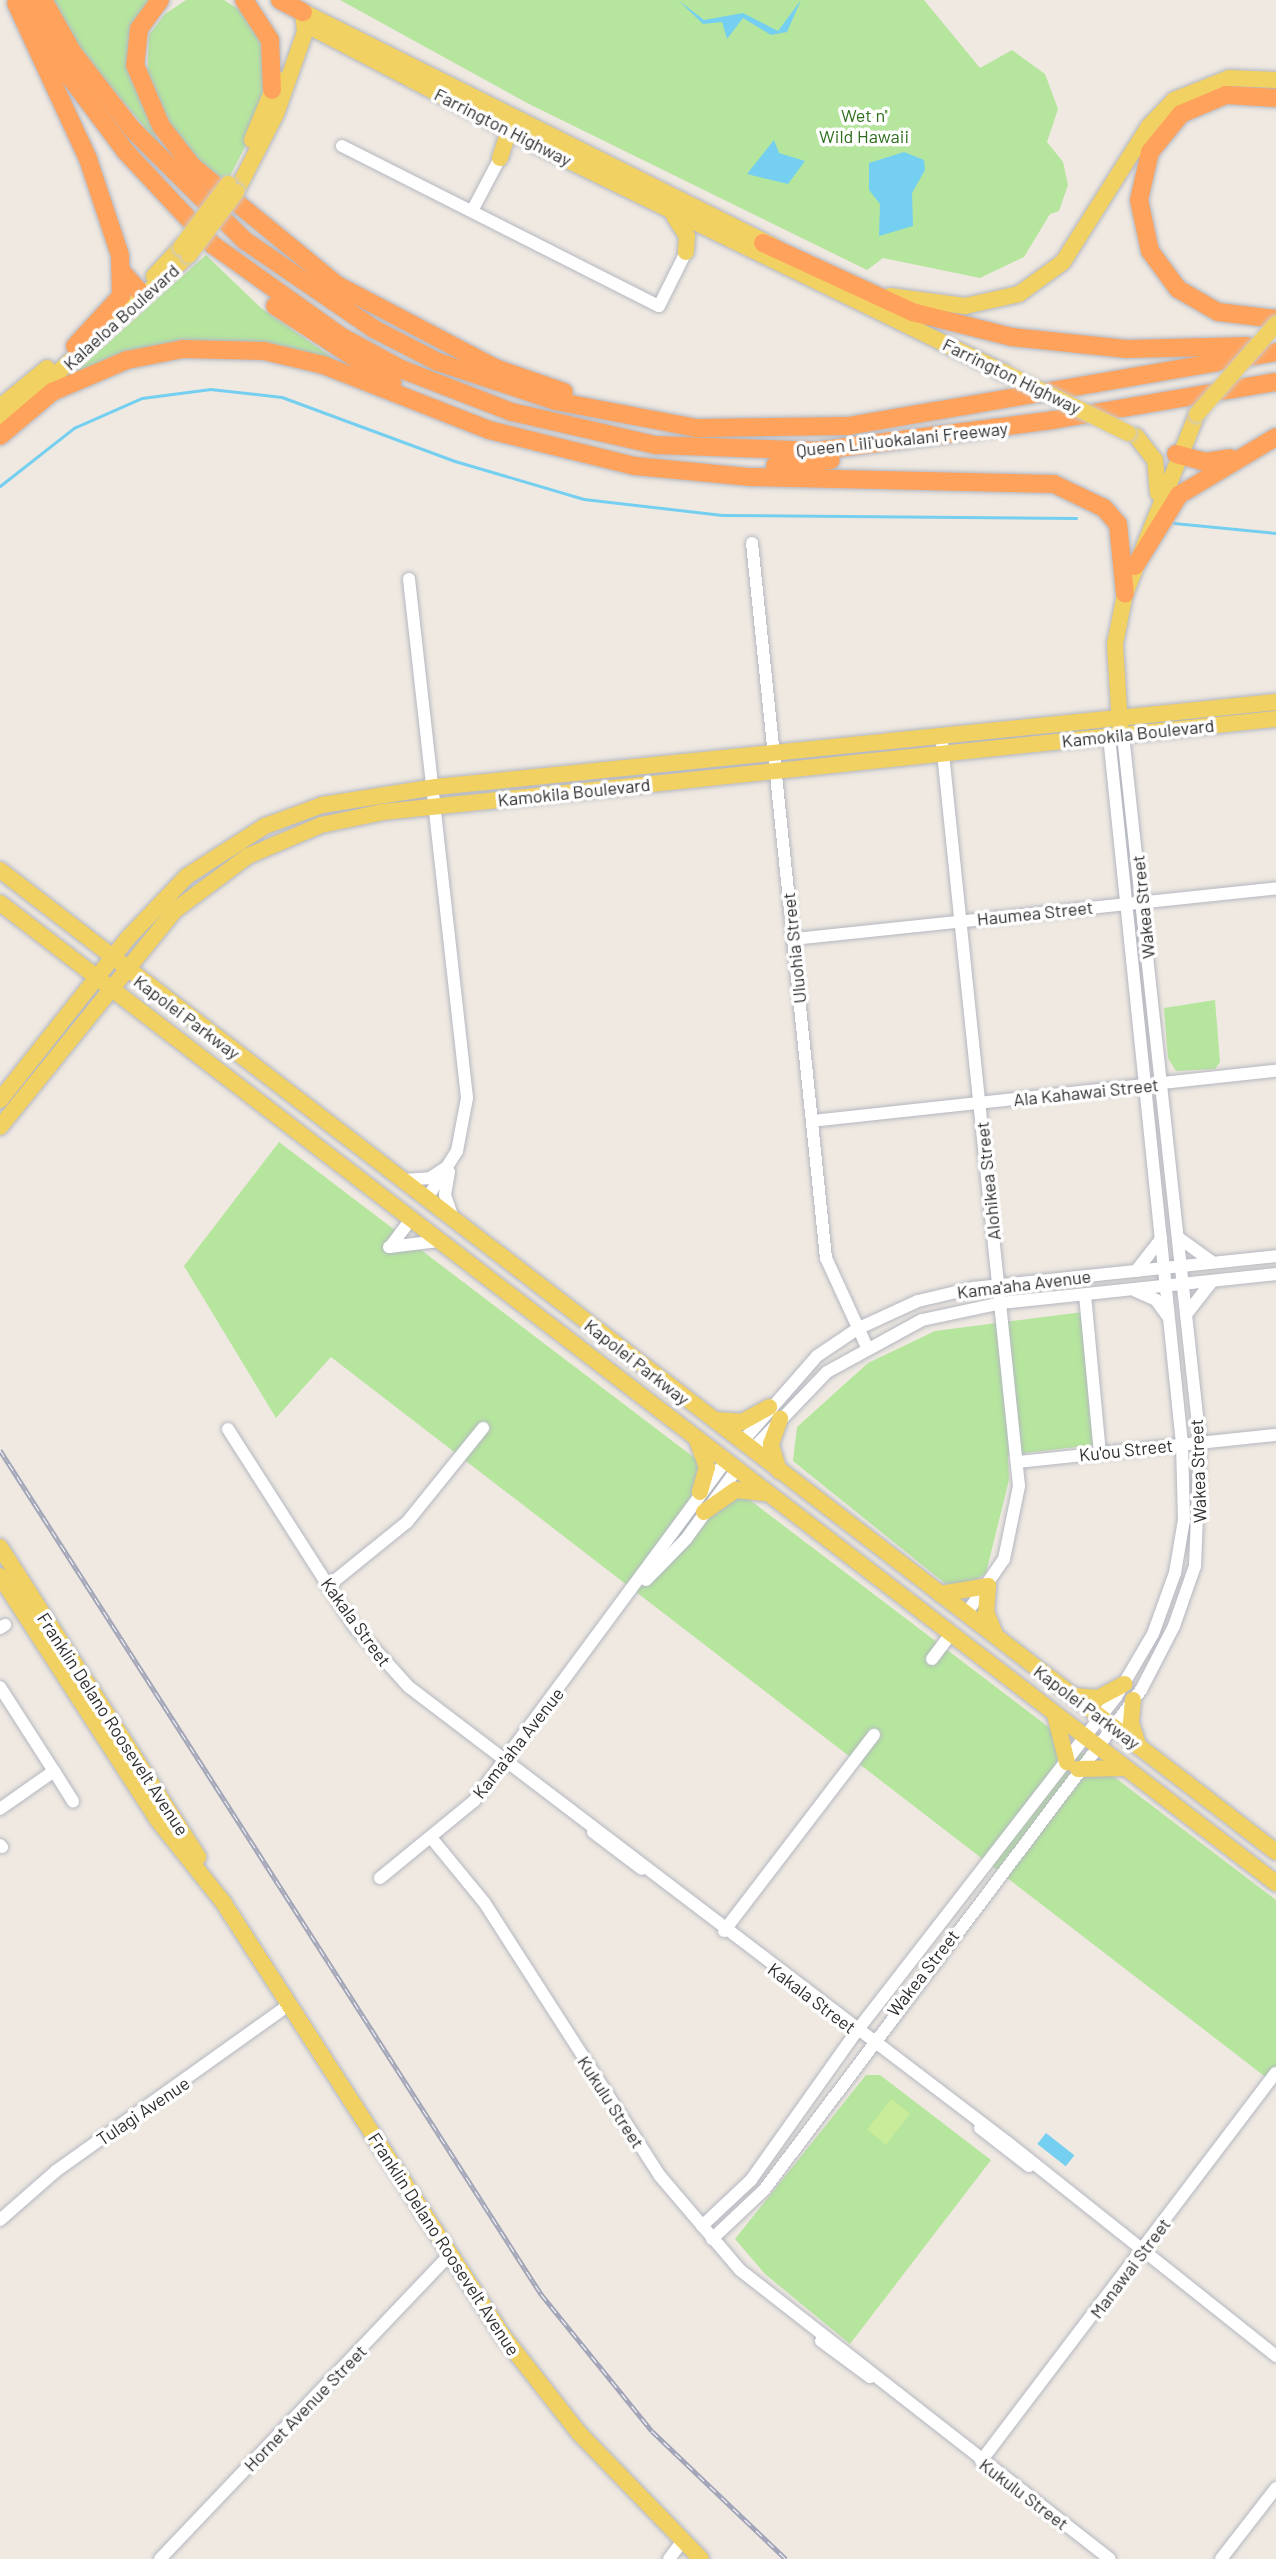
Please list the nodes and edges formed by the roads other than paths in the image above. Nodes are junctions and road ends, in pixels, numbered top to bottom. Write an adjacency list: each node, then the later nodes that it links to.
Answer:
1 (15, 0): 22 (highway)
2 (24, 0): 19 (highway, Queen Liliʻuokalani Freeway)
3 (43, 0): 30 (highway, Queen Liliʻuokalani Freeway)
4 (160, 0): 30 (highway)
5 (244, 0): 10 (highway)
6 (280, 0): 7 (highway)
7 (305, 6): 8 (main road, Farrington Highway); 10 (main road, Kalaeloa Boulevard); 12 (main road, Farrington Highway)
8 (341, 43): 10 (main road); 13 (main road, Farrington Highway)
9 (1276, 80): 18 (main road, Farrington Highway)
10 (280, 86): 20 (main road, Kalaeloa Boulevard, bridge)
11 (1276, 98): 24 (highway)
12 (536, 136): 13 (main road); 13 (main road); 16 (main road, Farrington Highway); 18 (main road, Farrington Highway)
13 (505, 145): 15 (street)
14 (342, 146): 15 (street)
15 (472, 211): 21 (street)
16 (671, 212): 17 (main road, Farrington Highway); 21 (main road)
17 (717, 236): 21 (main road); 34 (main road, Farrington Highway, bridge)
18 (763, 243): 25 (highway)
19 (213, 245): 31 (highway, Queen Liliʻuokalani Freeway); 33 (highway)
20 (185, 251): 23 (main road, Kalaeloa Boulevard); 32 (main road, Kalaeloa Boulevard)
21 (686, 252)
22 (122, 271): 23 (highway); 26 (highway)
23 (139, 291): 26 (main road, Kalaeloa Boulevard)
24 (1276, 321): 38 (main road, Wakea Street, bridge)
25 (1276, 342)
26 (75, 346): 29 (main road, Kalaeloa Boulevard)
27 (1276, 352): 30 (highway, Queen Liliʻuokalani Freeway)
28 (1276, 382): 31 (highway, Queen Liliʻuokalani Freeway)
29 (0, 407)
30 (643, 420)
31 (1053, 421): 39 (highway)
32 (0, 424)
33 (489, 430): 35 (highway); 39 (highway)
34 (1132, 435): 38 (main road, Farrington Highway); 40 (main road)
35 (0, 436)
36 (1276, 437): 37 (highway)
37 (1247, 453): 38 (highway); 42 (highway)
38 (1176, 454): 40 (main road, Wakea Street)
39 (597, 459): 44 (highway)
40 (1158, 502): 42 (main road, Wakea Street)
41 (752, 543): 50 (street, Uluohia Street)
42 (1135, 566): 44 (main road, Wakea Street)
43 (409, 579): 53 (street)
44 (1125, 594): 46 (main road, Wakea Street)
45 (1276, 702): 46 (main road, Kamokila Boulevard)
46 (1115, 717): 48 (main road, Kamokila Boulevard); 49 (main road, Wakea Street)
47 (1276, 719): 49 (main road, Kamokila Boulevard)
48 (941, 734): 50 (main road, Kamokila Boulevard); 51 (street, Alohikea Street)
49 (1116, 735): 51 (main road, Kamokila Boulevard); 57 (street, Wakea Street); 59 (street, Wakea Street)
50 (773, 752): 52 (street, Uluohia Street); 53 (main road, Kamokila Boulevard)
51 (943, 753): 52 (main road, Kamokila Boulevard); 60 (street, Alohikea Street)
52 (775, 771): 54 (main road, Kamokila Boulevard); 61 (street, Uluohia Street)
53 (436, 788): 54 (street); 62 (main road, Kamokila Boulevard)
54 (438, 807): 63 (main road, Kamokila Boulevard); 74 (street)
55 (0, 870): 62 (main road, Kapolei Parkway)
56 (1276, 888): 57 (street, Haumea Street)
57 (1143, 902): 59 (street, Haumea Street); 67 (street, Wakea Street)
58 (0, 903): 64 (main road, Kapolei Parkway)
59 (1126, 904): 60 (street, Haumea Street); 68 (street, Wakea Street)
60 (960, 921): 61 (street, Haumea Street); 70 (street, Alohikea Street)
61 (794, 939): 72 (street, Uluohia Street)
62 (112, 958): 63 (main road, Kapolei Parkway); 64 (main road, Kamokila Boulevard)
63 (125, 969): 65 (main road, Kamokila Boulevard); 75 (main road, Kapolei Parkway)
64 (97, 978): 65 (main road, Kapolei Parkway); 69 (main road, Kamokila Boulevard)
65 (110, 988): 71 (main road, Kamokila Boulevard); 77 (main road, Kapolei Parkway)
66 (1276, 1071): 67 (street, Ala Kahawai Street)
67 (1162, 1084): 68 (street, Ala Kahawai Street); 79 (street, Wakea Street)
68 (1145, 1086): 70 (street, Ala Kahawai Street); 80 (street, Wakea Street)
69 (0, 1100)
70 (980, 1102): 72 (street, Ala Kahawai Street); 90 (street, Alohikea Street)
71 (6, 1111): 73 (main road, Kamokila Boulevard)
72 (811, 1121): 97 (street, Uluohia Street)
73 (0, 1127)
74 (451, 1165): 75 (street); 76 (street); 78 (street)
75 (401, 1180): 76 (main road, Kapolei Parkway)
76 (426, 1200): 77 (main road); 78 (main road, Kapolei Parkway)
77 (411, 1219): 81 (main road, Kapolei Parkway); 81 (street)
78 (456, 1223): 100 (main road, Kapolei Parkway)
79 (1179, 1237): 83 (street); 84 (street, Wakea Street)
80 (1161, 1238): 85 (street, Wakea Street); 86 (street)
81 (439, 1241): 104 (main road, Kapolei Parkway)
82 (1276, 1256): 83 (street, Kama'aha Avenue)
83 (1215, 1263): 84 (street, Kama'aha Avenue)
84 (1182, 1266): 85 (street, Kama'aha Avenue); 89 (street, Wakea Street)
85 (1164, 1268): 86 (street, Kama'aha Avenue); 91 (street, Wakea Street)
86 (1135, 1271): 90 (street, Kama'aha Avenue)
87 (1276, 1274): 88 (street, Kama'aha Avenue)
88 (1212, 1281): 89 (street, Kama'aha Avenue); 95 (street)
89 (1184, 1284): 91 (street, Kama'aha Avenue); 95 (street, Wakea Street)
90 (999, 1285): 94 (street, Alohikea Street); 97 (street, Kama'aha Avenue)
91 (1166, 1286): 92 (street, Kama'aha Avenue); 96 (street, Wakea Street)
92 (1133, 1289): 93 (street, Kama'aha Avenue); 96 (street)
93 (1085, 1295): 94 (street, Kama'aha Avenue); 108 (street)
94 (1001, 1303): 98 (street, Kama'aha Avenue); 109 (street, Alohikea Street)
95 (1187, 1315): 105 (street, Wakea Street)
96 (1170, 1321): 106 (street, Wakea Street)
97 (857, 1329): 98 (street, Uluohia Street); 99 (street, Kama'aha Avenue)
98 (866, 1345): 99 (street, Kama'aha Avenue)
99 (774, 1413): 100 (main road); 107 (street, Kama'aha Avenue); 111 (main road)
100 (710, 1418): 107 (main road, Kapolei Parkway)
101 (483, 1428): 117 (street)
102 (228, 1429): 117 (street, Kakala Street)
103 (1276, 1435): 105 (street, Ku'ou Street)
104 (696, 1438): 110 (main road, Kapolei Parkway); 112 (main road)
105 (1200, 1443): 106 (street, Ku'ou Street); 128 (street, Wakea Street)
106 (1182, 1444): 108 (street, Ku'ou Street); 125 (street, Wakea Street)
107 (747, 1446): 110 (main road); 111 (main road, Kapolei Parkway)
108 (1100, 1453): 109 (street, Ku'ou Street)
109 (1017, 1462): 118 (street, Alohikea Street)
110 (731, 1465): 112 (street, Kama'aha Avenue); 113 (main road, Kapolei Parkway); 114 (street, Kama'aha Avenue)
111 (779, 1471): 120 (main road, Kapolei Parkway)
112 (700, 1492): 119 (street, Kama'aha Avenue)
113 (769, 1494): 114 (main road); 122 (main road, Kapolei Parkway)
114 (704, 1512): 119 (street, Kama'aha Avenue)
115 (0, 1548): 144 (main road, Franklin Delano Roosevelt Avenue)
116 (0, 1576): 144 (main road, Franklin Delano Roosevelt Avenue)
117 (328, 1586): 134 (street, Kakala Street)
118 (988, 1586): 120 (main road); 121 (street, Alohikea Street); 123 (main road)
119 (636, 1590): 134 (street, Kama'aha Avenue)
120 (940, 1594): 121 (main road, Kapolei Parkway)
121 (966, 1614): 122 (main road); 123 (main road, Kapolei Parkway)
122 (951, 1634): 124 (street); 129 (main road, Kapolei Parkway)
123 (997, 1638): 127 (main road, Kapolei Parkway)
124 (932, 1660)
125 (1124, 1684): 127 (main road); 130 (street, Wakea Street)
126 (0, 1687): 137 (street)
127 (1074, 1696): 130 (main road, Kapolei Parkway)
128 (1133, 1699): 130 (street, Wakea Street); 133 (main road)
129 (1054, 1713): 132 (main road, Kapolei Parkway); 135 (main road)
130 (1107, 1722): 132 (street, Wakea Street); 133 (main road, Kapolei Parkway)
131 (874, 1735): 145 (street)
132 (1091, 1741): 135 (street, Wakea Street); 136 (main road, Kapolei Parkway)
133 (1139, 1746): 141 (main road, Kapolei Parkway)
134 (504, 1762): 140 (street, Kama'aha Avenue); 145 (street, Kakala Street)
135 (1071, 1767): 136 (main road); 147 (street, Wakea Street); 148 (street, Wakea Street)
136 (1126, 1768): 143 (main road, Kapolei Parkway)
137 (54, 1771): 138 (street); 139 (street)
138 (73, 1801)
139 (0, 1810)
140 (433, 1840): 142 (street, Kama'aha Avenue); 151 (street, Kukulu Street)
141 (1276, 1852)
142 (380, 1878)
143 (1276, 1883)
144 (223, 1902): 146 (main road, Franklin Delano Roosevelt Avenue)
145 (724, 1931): 147 (street, Kakala Street)
146 (289, 2005): 150 (street, Tulagi Avenue); 154 (main road, Franklin Delano Roosevelt Avenue)
147 (856, 2032): 148 (street, Kakala Street); 151 (street, Wakea Street)
148 (870, 2042): 152 (street, Wakea Street); 153 (street, Kakala Street)
149 (1276, 2073): 153 (street, Manawai Street)
150 (0, 2220)
151 (702, 2226): 152 (street, Kukulu Street)
152 (712, 2239): 156 (street, Kukulu Street)
153 (1142, 2252): 155 (street, Kakala Street); 156 (street, Manawai Street)
154 (449, 2256): 158 (main road, Franklin Delano Roosevelt Avenue); 159 (street, Hornet Avenue Street)
155 (1276, 2356)
156 (981, 2461): 162 (street, Kukulu Street)
157 (1276, 2488): 163 (street)
158 (682, 2542): 160 (street); 161 (main road, Franklin Delano Roosevelt Avenue)
159 (160, 2559)
160 (669, 2559)
161 (701, 2559)
162 (1110, 2559)
163 (1221, 2559)

